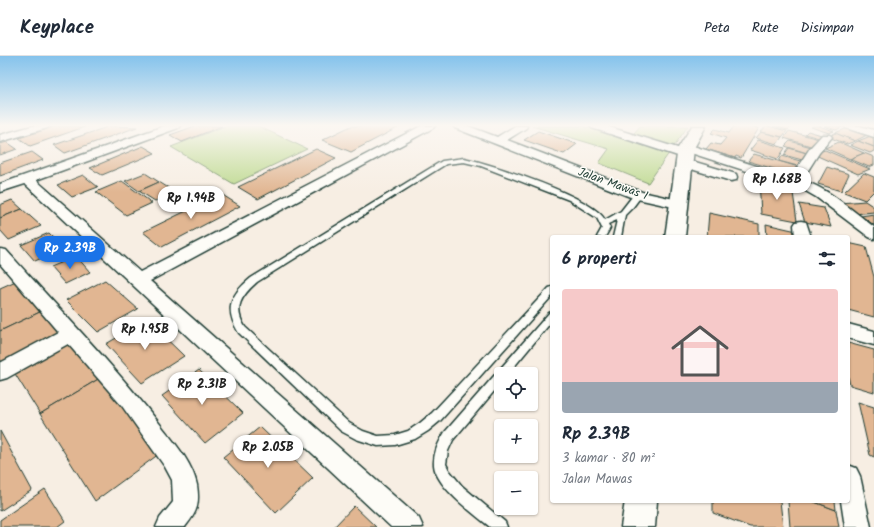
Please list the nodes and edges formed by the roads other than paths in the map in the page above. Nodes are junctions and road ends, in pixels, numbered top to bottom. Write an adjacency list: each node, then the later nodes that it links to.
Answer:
1 (111, 148): 9 (street)
2 (387, 148): 21 (street)
3 (516, 148): 12 (street, Jalan Mawas 1)
4 (663, 148): 7 (street)
5 (688, 148): 7 (main road)
6 (817, 148): 10 (street)
7 (685, 155): 8 (street); 10 (street); 13 (main road)
8 (731, 177)
9 (26, 178): 11 (street); 21 (street)
10 (795, 181): 16 (street)
11 (0, 188)
12 (638, 195): 13 (street, Jalan Mawas 1); 14 (lane)
13 (678, 204): 19 (main road)
14 (622, 216): 15 (lane); 18 (lane)
15 (604, 223): 17 (lane); 22 (lane)
16 (874, 234)
17 (603, 235)
18 (617, 235)
19 (675, 235)
20 (0, 254): 25 (street)
21 (138, 280): 33 (street)
22 (550, 292)
23 (550, 317): 27 (lane)
24 (850, 332): 26 (street)
25 (70, 334): 28 (street); 32 (street)
26 (874, 338)
27 (509, 367)
28 (0, 372)
29 (494, 384): 34 (lane)
30 (850, 486): 36 (street)
31 (642, 503): 35 (main road)
32 (169, 527)
33 (410, 527)
34 (500, 527)
35 (638, 527)
36 (858, 527)

